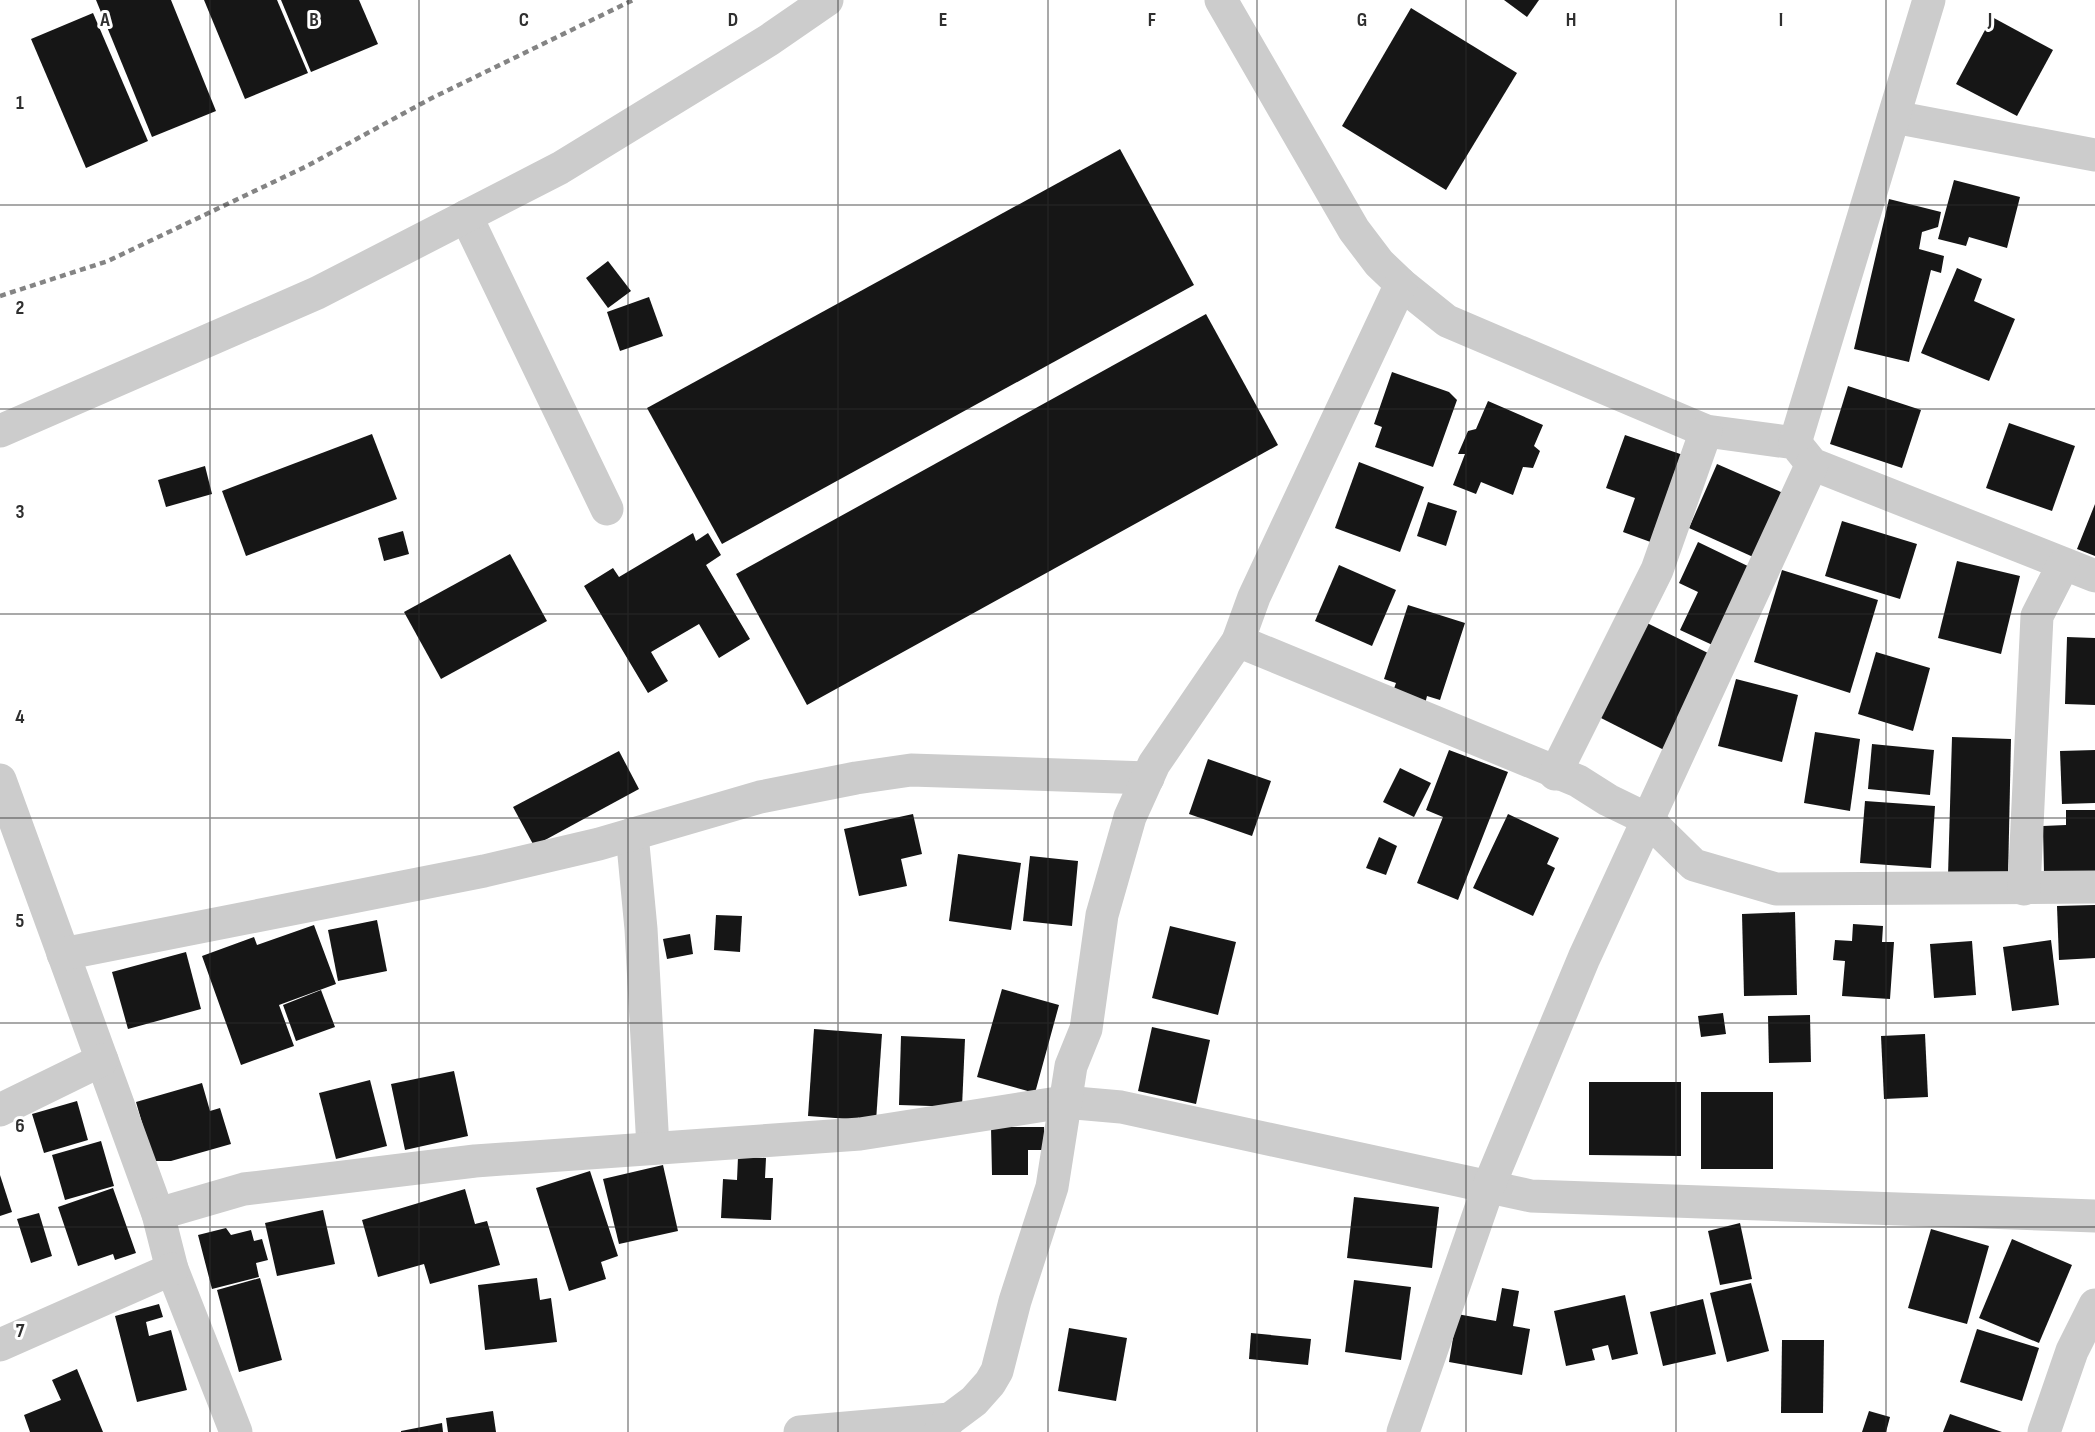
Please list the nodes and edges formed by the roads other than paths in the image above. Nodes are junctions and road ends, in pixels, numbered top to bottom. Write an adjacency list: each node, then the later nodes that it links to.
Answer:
1 (827, 0): 6 (street)
2 (1221, 0): 7 (street)
3 (1929, 0): 4 (street)
4 (1894, 117): 5 (street); 10 (street)
5 (2095, 155)
6 (466, 216): 8 (street); 11 (street)
7 (1401, 284): 9 (street); 14 (street)
8 (0, 431)
9 (1706, 431): 10 (street); 15 (street)
10 (1804, 454): 12 (street); 18 (street)
11 (607, 509)
12 (2063, 565): 13 (street); 21 (street)
13 (2095, 576)
14 (1238, 641): 15 (street); 16 (street)
15 (1555, 774): 18 (street)
16 (1148, 778): 19 (street); 24 (street)
17 (0, 782): 22 (street)
18 (1647, 819): 21 (street); 27 (street)
19 (632, 834): 22 (street); 26 (street)
20 (2095, 887): 21 (street)
21 (2024, 889)
22 (63, 954): 23 (street)
23 (102, 1060): 25 (street); 28 (street)
24 (1064, 1102): 26 (street); 27 (street); 33 (street)
25 (0, 1110)
26 (653, 1148): 28 (street)
27 (1488, 1188): 29 (street); 36 (street)
28 (158, 1214): 30 (street)
29 (2095, 1216)
30 (172, 1269): 32 (street); 34 (street)
31 (2095, 1305): 37 (street)
32 (0, 1346)
33 (945, 1425): 35 (street)
34 (236, 1432)
35 (800, 1432)
36 (1403, 1432)
37 (2044, 1432)

